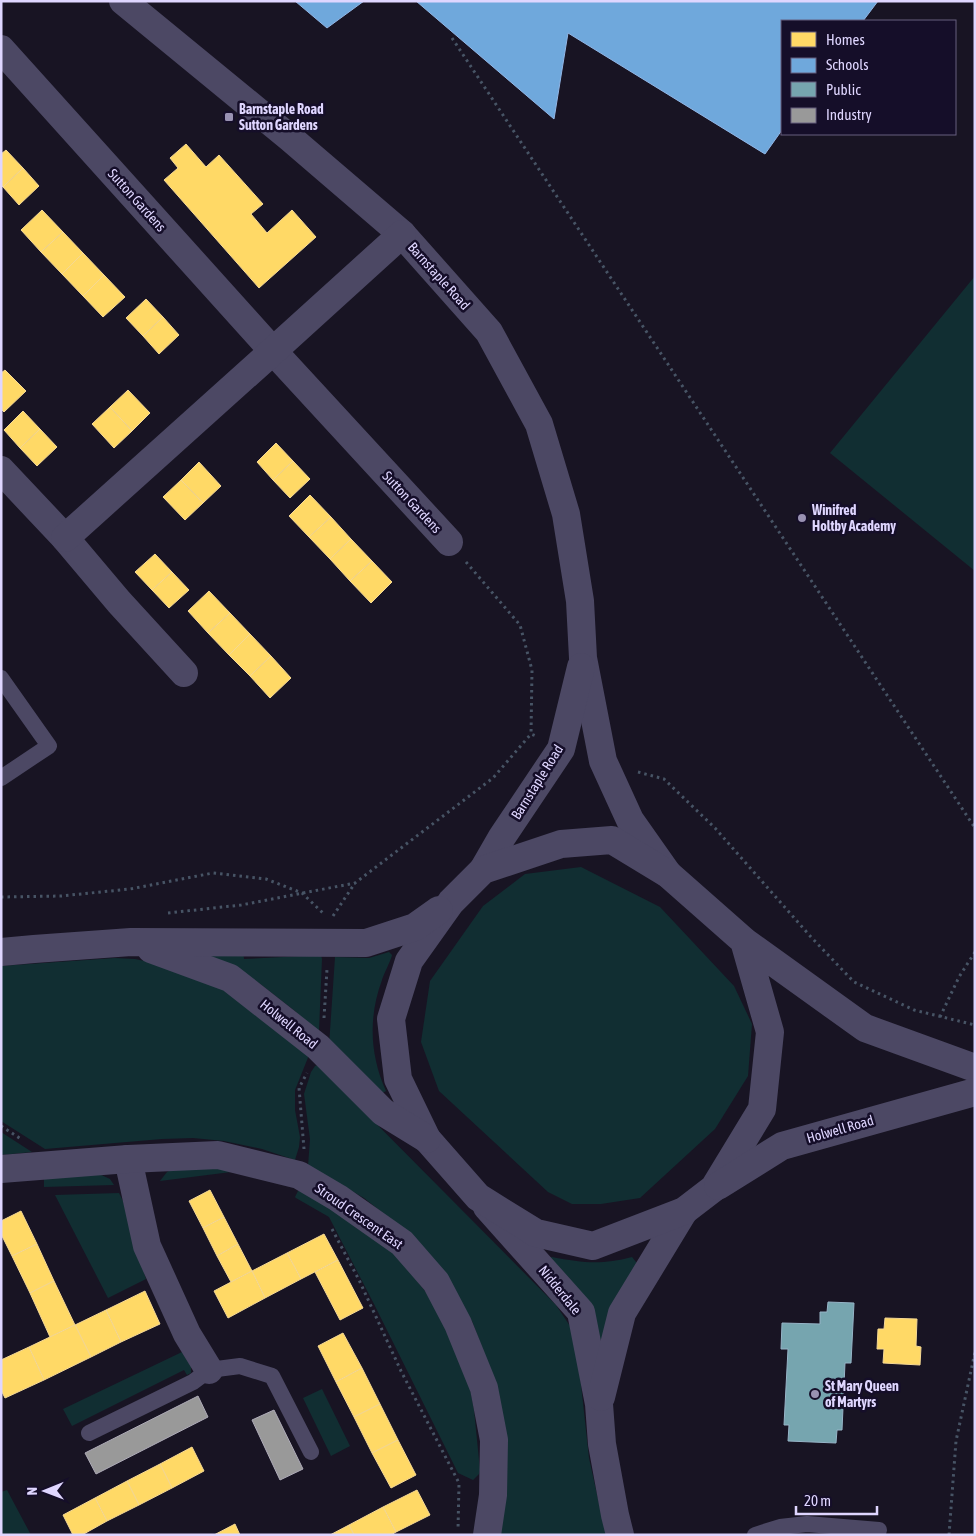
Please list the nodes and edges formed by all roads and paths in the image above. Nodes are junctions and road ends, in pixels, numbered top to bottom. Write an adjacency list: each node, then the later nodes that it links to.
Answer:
1 (122, 1): 4 (street, Barnstaple Road)
2 (452, 38): 14 (path)
3 (1, 49): 5 (street, Sutton Gardens)
4 (402, 234): 5 (street); 9 (street, Barnstaple Road)
5 (273, 351): 7 (street); 8 (street, Sutton Gardens)
6 (1, 470): 7 (street)
7 (65, 538): 10 (street)
8 (449, 542): 12 (path)
9 (583, 658): 15 (street, Barnstaple Road); 17 (street, Barnstaple Road)
10 (184, 673)
11 (1, 678): 13 (lane)
12 (531, 734)
13 (1, 778)
14 (975, 828)
15 (483, 870): 17 (street); 20 (street)
16 (213, 873): 19 (path)
17 (668, 874): 22 (street)
18 (355, 883): 21 (path)
19 (1, 897)
20 (451, 902): 23 (street, Holwell Road); 29 (street)
21 (330, 920)
22 (744, 941): 27 (street); 32 (street)
23 (131, 942): 24 (street, Holwell Road); 29 (street, Holwell Road)
24 (1, 952)
25 (975, 952): 26 (path)
26 (940, 1017)
27 (975, 1068)
28 (975, 1092): 32 (street, Holwell Road)
29 (427, 1139): 33 (street, Nidderdale)
30 (128, 1159): 31 (street, Stroud Crescent East); 37 (street); 43 (street, Stroud Crescent East)
31 (1, 1169)
32 (714, 1188): 34 (street, Holwell Road)
33 (478, 1197): 34 (street); 38 (street, Nidderdale)
34 (684, 1211): 38 (street, Nidderdale)
35 (332, 1229): 42 (path)
36 (975, 1352): 46 (path)
37 (209, 1370): 39 (lane); 40 (lane)
38 (599, 1404): 44 (street, Nidderdale)
39 (89, 1433)
40 (311, 1452)
41 (879, 1530): 45 (lane)
42 (458, 1535)
43 (487, 1535)
44 (620, 1535)
45 (755, 1535)
46 (949, 1535)

